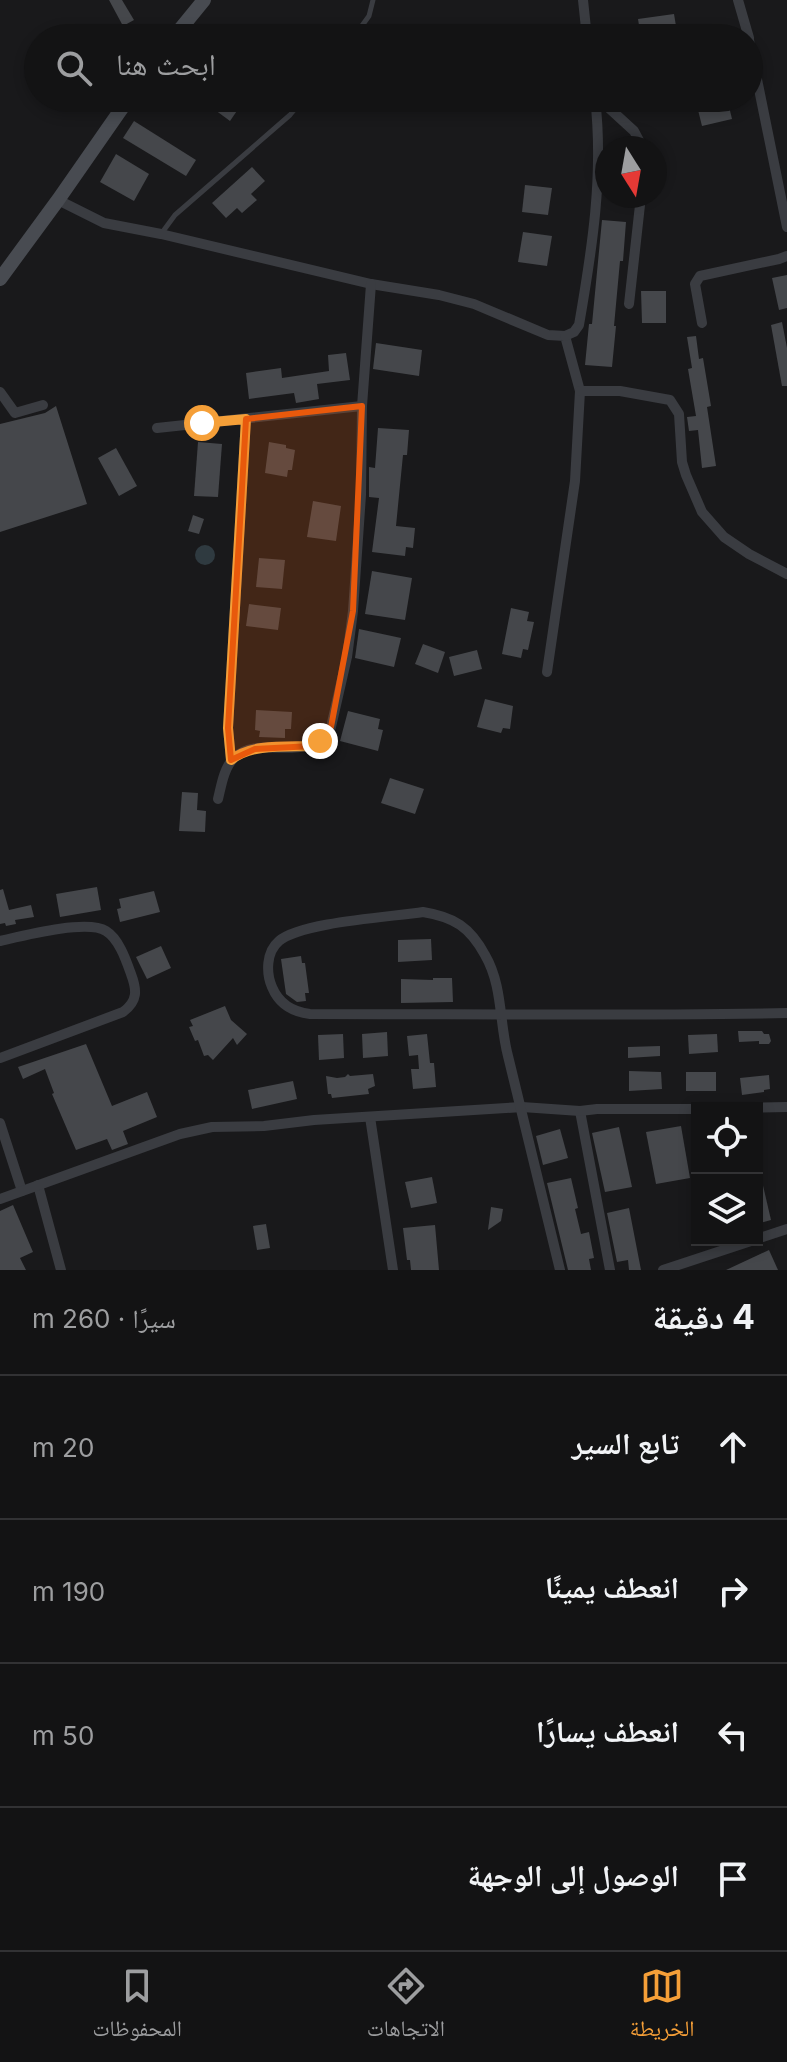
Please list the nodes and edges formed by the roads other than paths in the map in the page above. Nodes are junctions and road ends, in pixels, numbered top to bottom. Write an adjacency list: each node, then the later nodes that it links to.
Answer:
1 (204, 0): 5 (main road)
2 (373, 0): 6 (lane)
3 (583, 0): 7 (street)
4 (738, 0): 8 (street)
5 (184, 24)
6 (363, 24)
7 (586, 24)
8 (745, 24)
9 (763, 108): 17 (street)
10 (119, 112): 15 (main road)
11 (292, 112): 18 (lane)
12 (597, 112): 24 (street)
13 (614, 112): 14 (street)
14 (638, 136)
15 (58, 200): 18 (street); 20 (main road)
16 (640, 208): 22 (street)
17 (787, 227)
18 (161, 234): 21 (street)
19 (787, 256): 23 (street)
20 (0, 279)
21 (371, 284): 24 (street); 28 (street)
22 (629, 304)
23 (702, 323)
24 (565, 336): 25 (street)
25 (580, 391): 31 (street); 32 (street)
26 (0, 392): 27 (street)
27 (43, 405)
28 (362, 406): 29 (street); 33 (street)
29 (246, 419): 30 (street); 33 (street)
30 (157, 428)
31 (787, 574)
32 (547, 672)
33 (231, 760): 34 (street)
34 (218, 799)
35 (0, 941): 38 (street)
36 (787, 1013): 37 (street)
37 (502, 1014): 37 (street); 39 (street)
38 (0, 1058)
39 (522, 1107): 43 (street); 44 (street); 54 (street)
40 (763, 1107): 41 (street)
41 (787, 1107)
42 (691, 1109): 43 (street)
43 (580, 1111): 55 (street)
44 (370, 1117): 46 (street); 53 (street)
45 (0, 1123): 47 (street)
46 (38, 1185): 47 (street); 52 (street)
47 (22, 1191): 48 (street)
48 (0, 1199)
49 (787, 1229): 50 (street)
50 (763, 1238)
51 (737, 1246): 56 (street)
52 (61, 1270)
53 (393, 1270)
54 (560, 1270)
55 (610, 1270)
56 (663, 1270)

